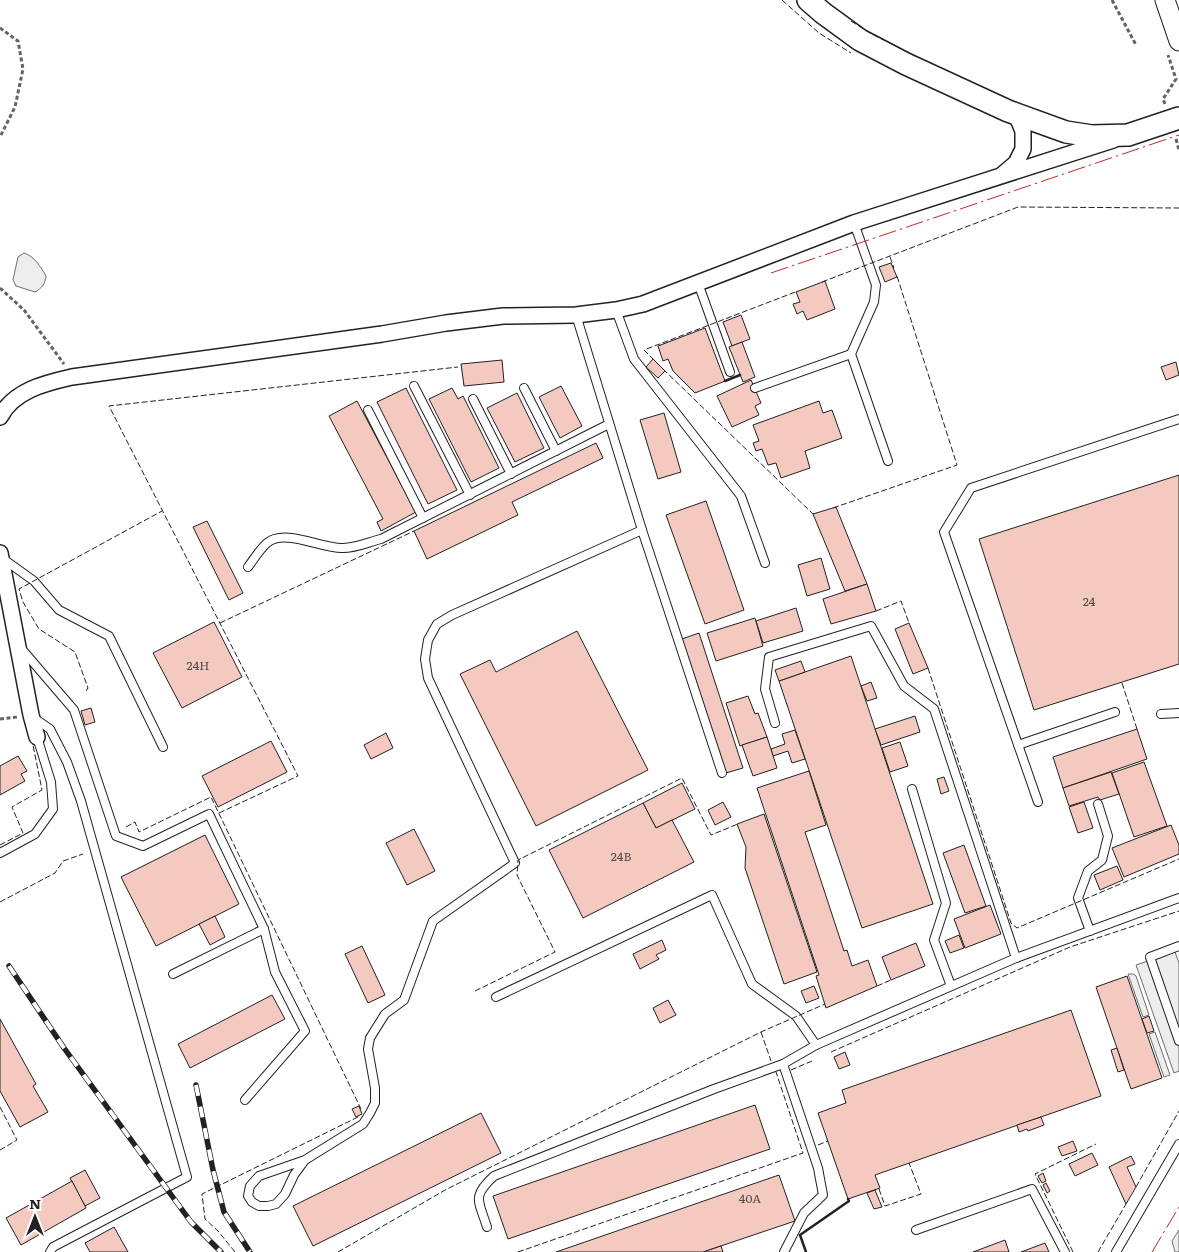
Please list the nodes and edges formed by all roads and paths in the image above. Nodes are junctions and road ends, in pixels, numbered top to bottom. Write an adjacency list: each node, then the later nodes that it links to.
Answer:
1 (808, 0): 7 (main road)
2 (1112, 0): 5 (path)
3 (1165, 0): 6 (street)
4 (0, 28): 10 (path)
5 (1136, 46)
6 (1173, 47): 8 (path)
7 (1008, 111): 9 (main road); 11 (street)
8 (1175, 120): 9 (main road)
9 (1128, 135): 11 (street)
10 (0, 137)
11 (1000, 177): 12 (street)
12 (854, 223): 13 (street); 17 (lane)
13 (698, 283): 15 (street); 18 (lane)
14 (0, 288): 19 (path)
15 (616, 310): 16 (street); 35 (lane)
16 (576, 315): 19 (street); 27 (lane)
17 (850, 354): 22 (lane); 29 (lane)
18 (730, 372)
19 (72, 377): 25 (street)
20 (414, 386): 31 (lane)
21 (524, 388): 28 (lane)
22 (756, 388)
23 (474, 399): 30 (lane)
24 (368, 410): 32 (lane)
25 (0, 417)
26 (1179, 419): 44 (lane)
27 (609, 424): 28 (lane); 33 (lane)
28 (556, 451): 30 (lane)
29 (888, 461)
30 (511, 474): 31 (lane)
31 (470, 495): 32 (lane)
32 (423, 518): 36 (lane)
33 (642, 530): 46 (lane); 64 (lane)
34 (0, 555): 37 (street); 45 (lane)
35 (765, 563)
36 (248, 567)
37 (18, 644): 41 (street); 52 (lane)
38 (1115, 712): 44 (lane)
39 (1179, 713): 40 (lane)
40 (1161, 714)
41 (31, 715): 43 (street); 67 (lane)
42 (775, 723): 55 (lane)
43 (37, 737): 50 (lane)
44 (1018, 745): 48 (lane)
45 (163, 747)
46 (722, 773)
47 (912, 789): 57 (lane)
48 (1038, 802)
49 (1098, 804): 53 (lane)
50 (0, 853)
51 (1179, 898): 53 (lane)
52 (264, 929): 56 (lane); 62 (lane)
53 (1090, 931): 55 (lane)
54 (1179, 946): 59 (lane)
55 (1016, 958): 57 (lane)
56 (173, 974)
57 (951, 986): 60 (lane)
58 (496, 997): 60 (lane)
59 (1179, 1041)
60 (816, 1045): 61 (lane)
61 (783, 1064): 65 (lane); 68 (lane)
62 (245, 1100)
63 (1179, 1144): 70 (lane)
64 (305, 1160): 64 (lane)
65 (486, 1228)
66 (916, 1230): 69 (lane)
67 (50, 1252)
68 (784, 1252)
69 (1065, 1252)
70 (1116, 1252)

